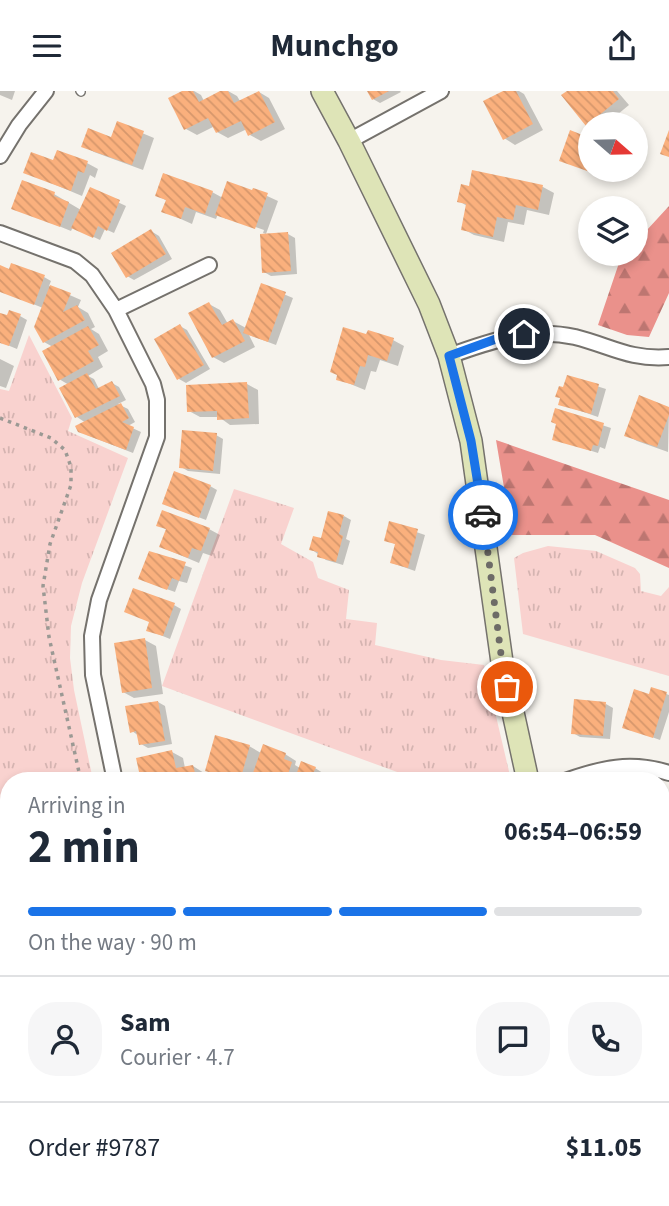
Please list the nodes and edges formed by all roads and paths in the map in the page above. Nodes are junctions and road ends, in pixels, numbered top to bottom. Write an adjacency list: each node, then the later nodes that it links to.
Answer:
1 (46, 91): 5 (street)
2 (322, 91): 4 (main road)
3 (441, 91): 4 (street)
4 (349, 141): 9 (main road)
5 (0, 156)
6 (0, 233): 8 (street)
7 (209, 265): 8 (street)
8 (116, 310): 13 (street)
9 (449, 356): 10 (street); 14 (main road)
10 (669, 357)
11 (0, 418): 12 (path)
12 (79, 772)
13 (113, 772)
14 (526, 772)
15 (594, 772): 16 (street)
16 (664, 772)

